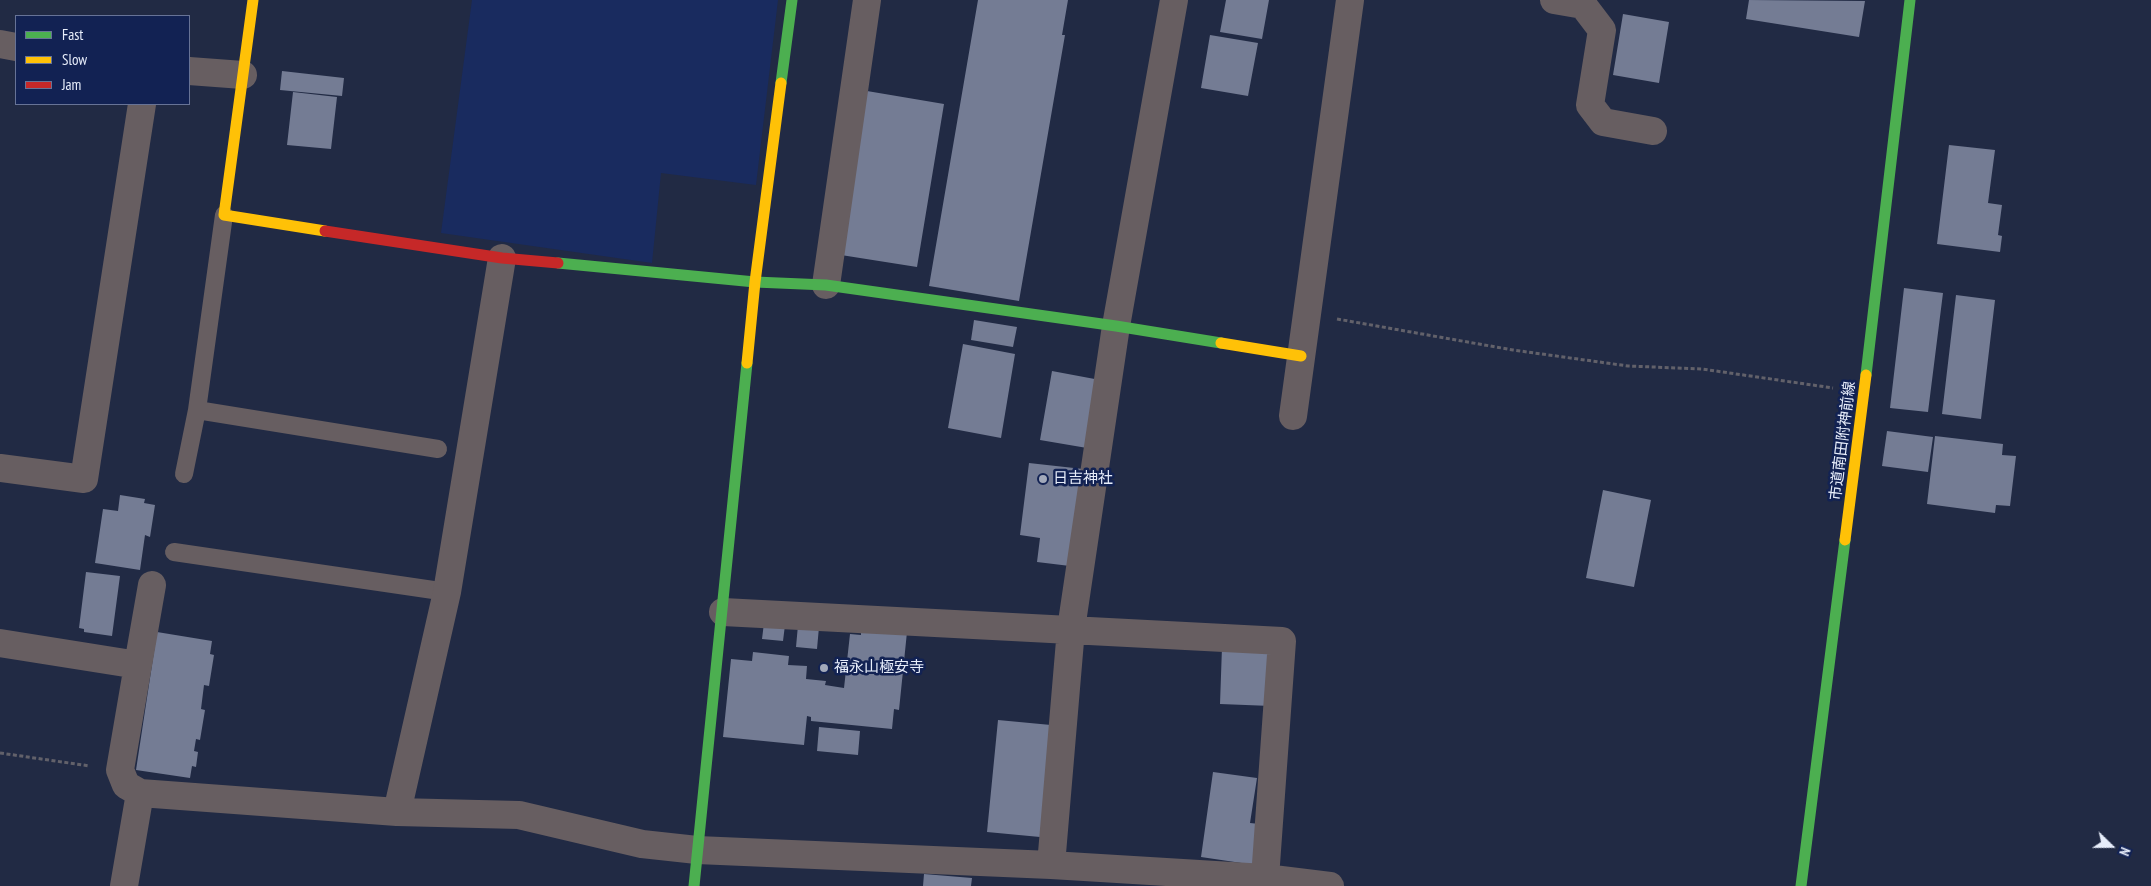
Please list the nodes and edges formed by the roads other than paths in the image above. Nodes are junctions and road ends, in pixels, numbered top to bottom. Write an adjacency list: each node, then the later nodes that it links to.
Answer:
1 (252, 0): 11 (street)
2 (792, 0): 16 (street)
3 (867, 0): 17 (street)
4 (1174, 0): 18 (street)
5 (1350, 0): 19 (street)
6 (1554, 0): 13 (street)
7 (1910, 0): 40 (street, 市道南田附神前線)
8 (0, 44): 9 (street)
9 (15, 47)
10 (190, 71): 11 (street)
11 (244, 75): 14 (street)
12 (142, 105): 23 (street)
13 (1653, 131)
14 (224, 215): 15 (street); 20 (lane)
15 (502, 258): 16 (street); 27 (street)
16 (755, 282): 17 (street); 28 (street)
17 (826, 285): 18 (street)
18 (1116, 326): 19 (street); 29 (street)
19 (1302, 356): 21 (street)
20 (197, 410): 22 (lane); 24 (lane)
21 (1293, 416)
22 (438, 449)
23 (0, 468)
24 (184, 474)
25 (174, 552): 27 (lane)
26 (152, 585): 31 (street)
27 (447, 592): 33 (street)
28 (723, 612): 29 (street); 34 (street)
29 (1071, 629): 35 (street); 36 (street)
30 (0, 644): 31 (street)
31 (138, 665): 32 (street)
32 (140, 793): 33 (street); 37 (street)
33 (397, 812): 34 (street)
34 (697, 850): 35 (street); 38 (street)
35 (1050, 865): 36 (street)
36 (1265, 878): 39 (street)
37 (124, 886)
38 (694, 886)
39 (1330, 886)
40 (1801, 886)

